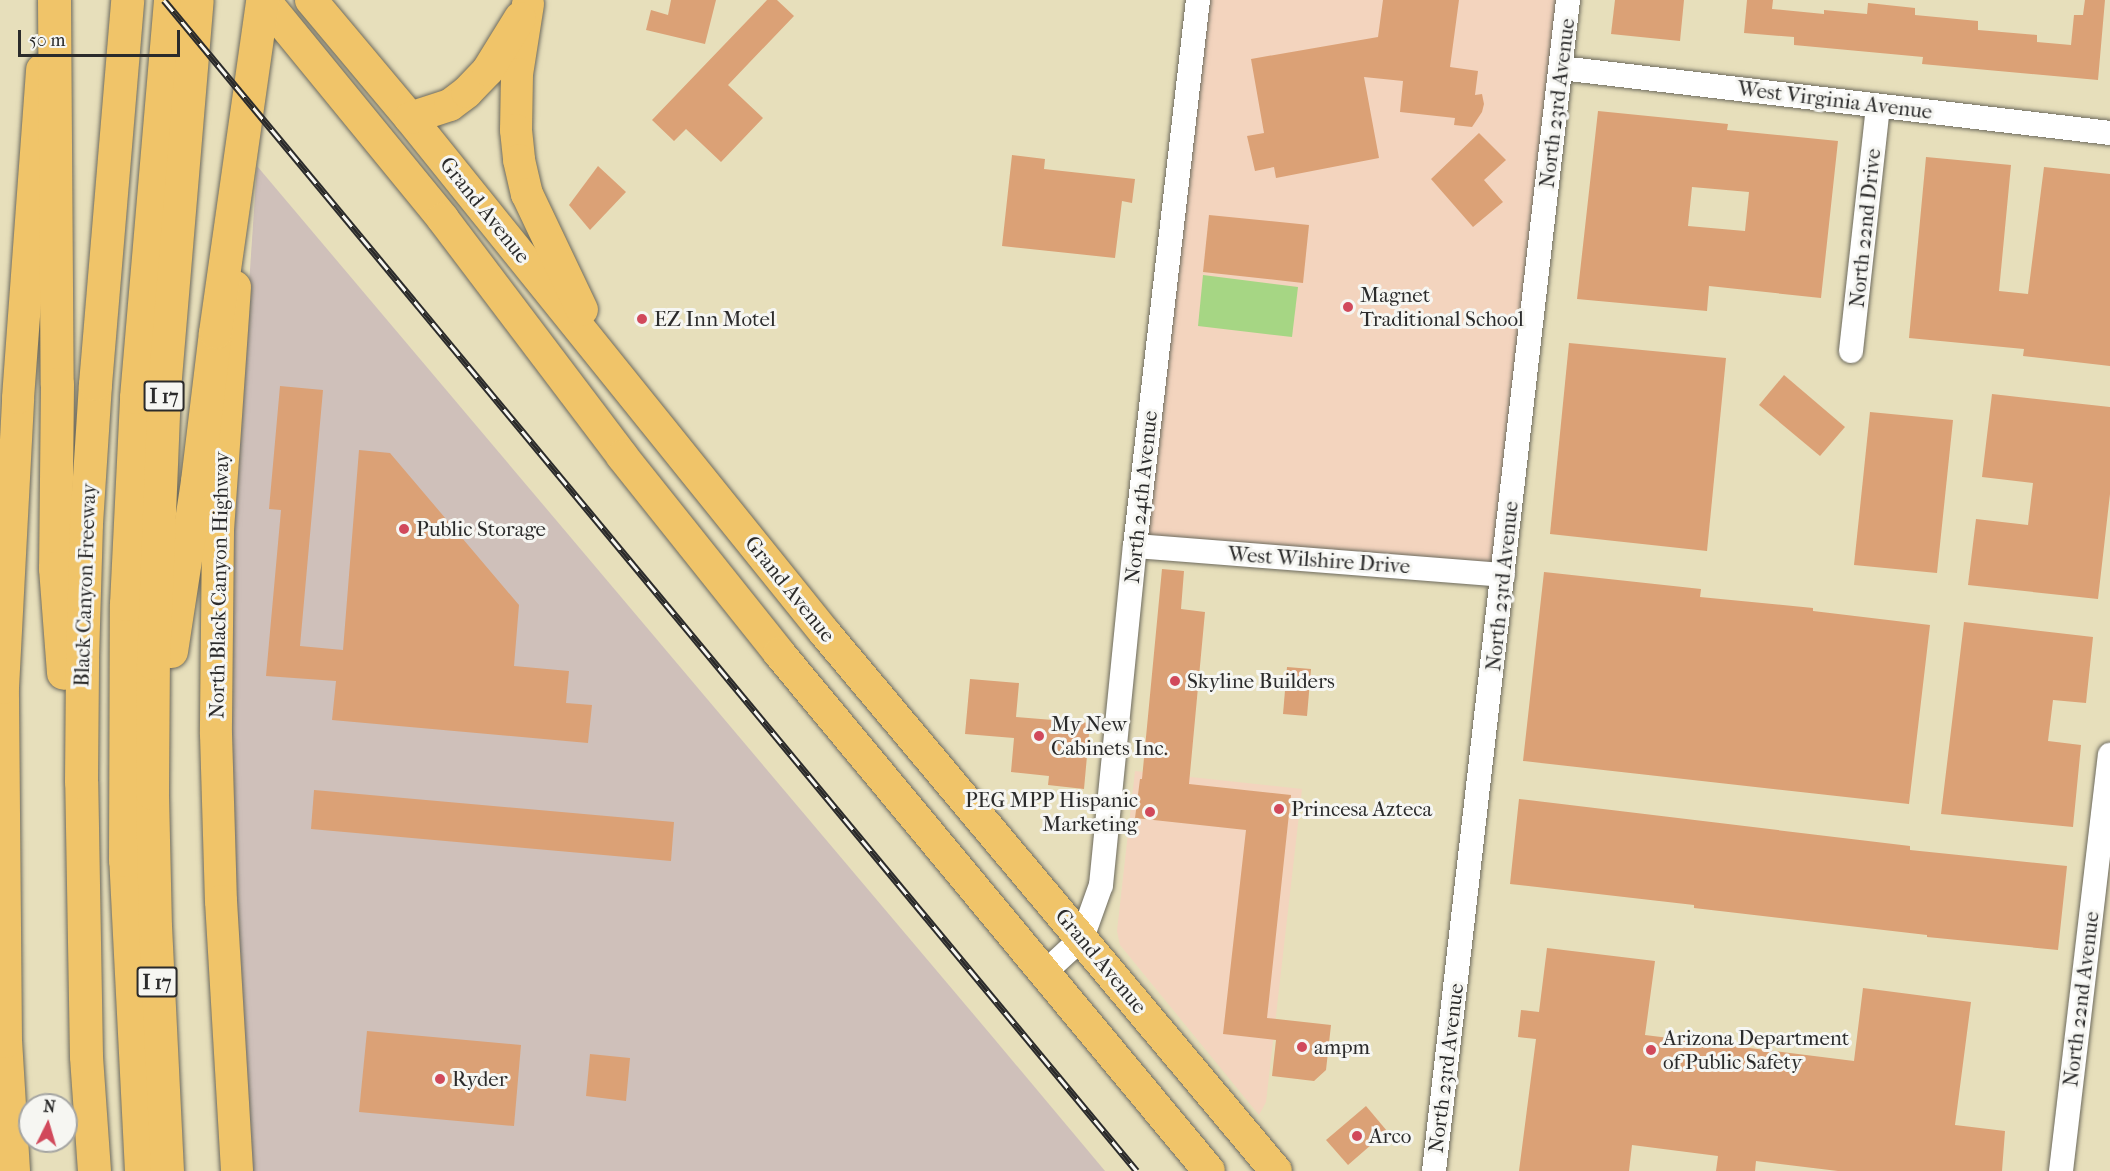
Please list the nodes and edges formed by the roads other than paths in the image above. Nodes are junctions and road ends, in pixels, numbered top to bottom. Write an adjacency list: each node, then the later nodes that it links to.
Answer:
1 (50, 0): 26 (main road)
2 (54, 0): 23 (highway)
3 (127, 0): 23 (highway, Black Canyon Freeway)
4 (170, 0): 28 (highway)
5 (196, 0): 21 (highway, I 17)
6 (263, 0): 12 (highway, North Black Canyon Highway); 25 (main road, Grand Avenue)
7 (1198, 0): 18 (street, North 24th Avenue)
8 (1569, 0): 11 (street, North 23rd Avenue)
9 (529, 2): 14 (main road); 17 (main road)
10 (314, 4): 14 (main road, Grand Avenue)
11 (1561, 68): 13 (street, West Virginia Avenue); 19 (street, North 23rd Avenue)
12 (251, 74): 21 (highway); 30 (main road, North Black Canyon Highway)
13 (1878, 106): 15 (street, West Virginia Avenue); 16 (street, North 22nd Drive)
14 (410, 118): 17 (main road, Grand Avenue)
15 (2110, 133)
16 (1851, 351)
17 (600, 352): 24 (main road, Grand Avenue)
18 (1135, 546): 19 (street, West Wilshire Drive); 24 (street, North 24th Avenue)
19 (1503, 574): 33 (street, North 23rd Avenue)
20 (2110, 755): 22 (street, North 22nd Avenue)
21 (152, 793): 29 (highway, I 17)
22 (2106, 816): 34 (street, North 22nd Avenue)
23 (82, 879): 27 (highway, Black Canyon Freeway)
24 (1082, 938): 25 (street, North 24th Avenue); 32 (main road, Grand Avenue)
25 (1043, 974): 31 (main road, Grand Avenue)
26 (14, 1171)
27 (94, 1171)
28 (141, 1171)
29 (167, 1171)
30 (237, 1171)
31 (1209, 1171)
32 (1276, 1171)
33 (1434, 1171)
34 (2061, 1171)

